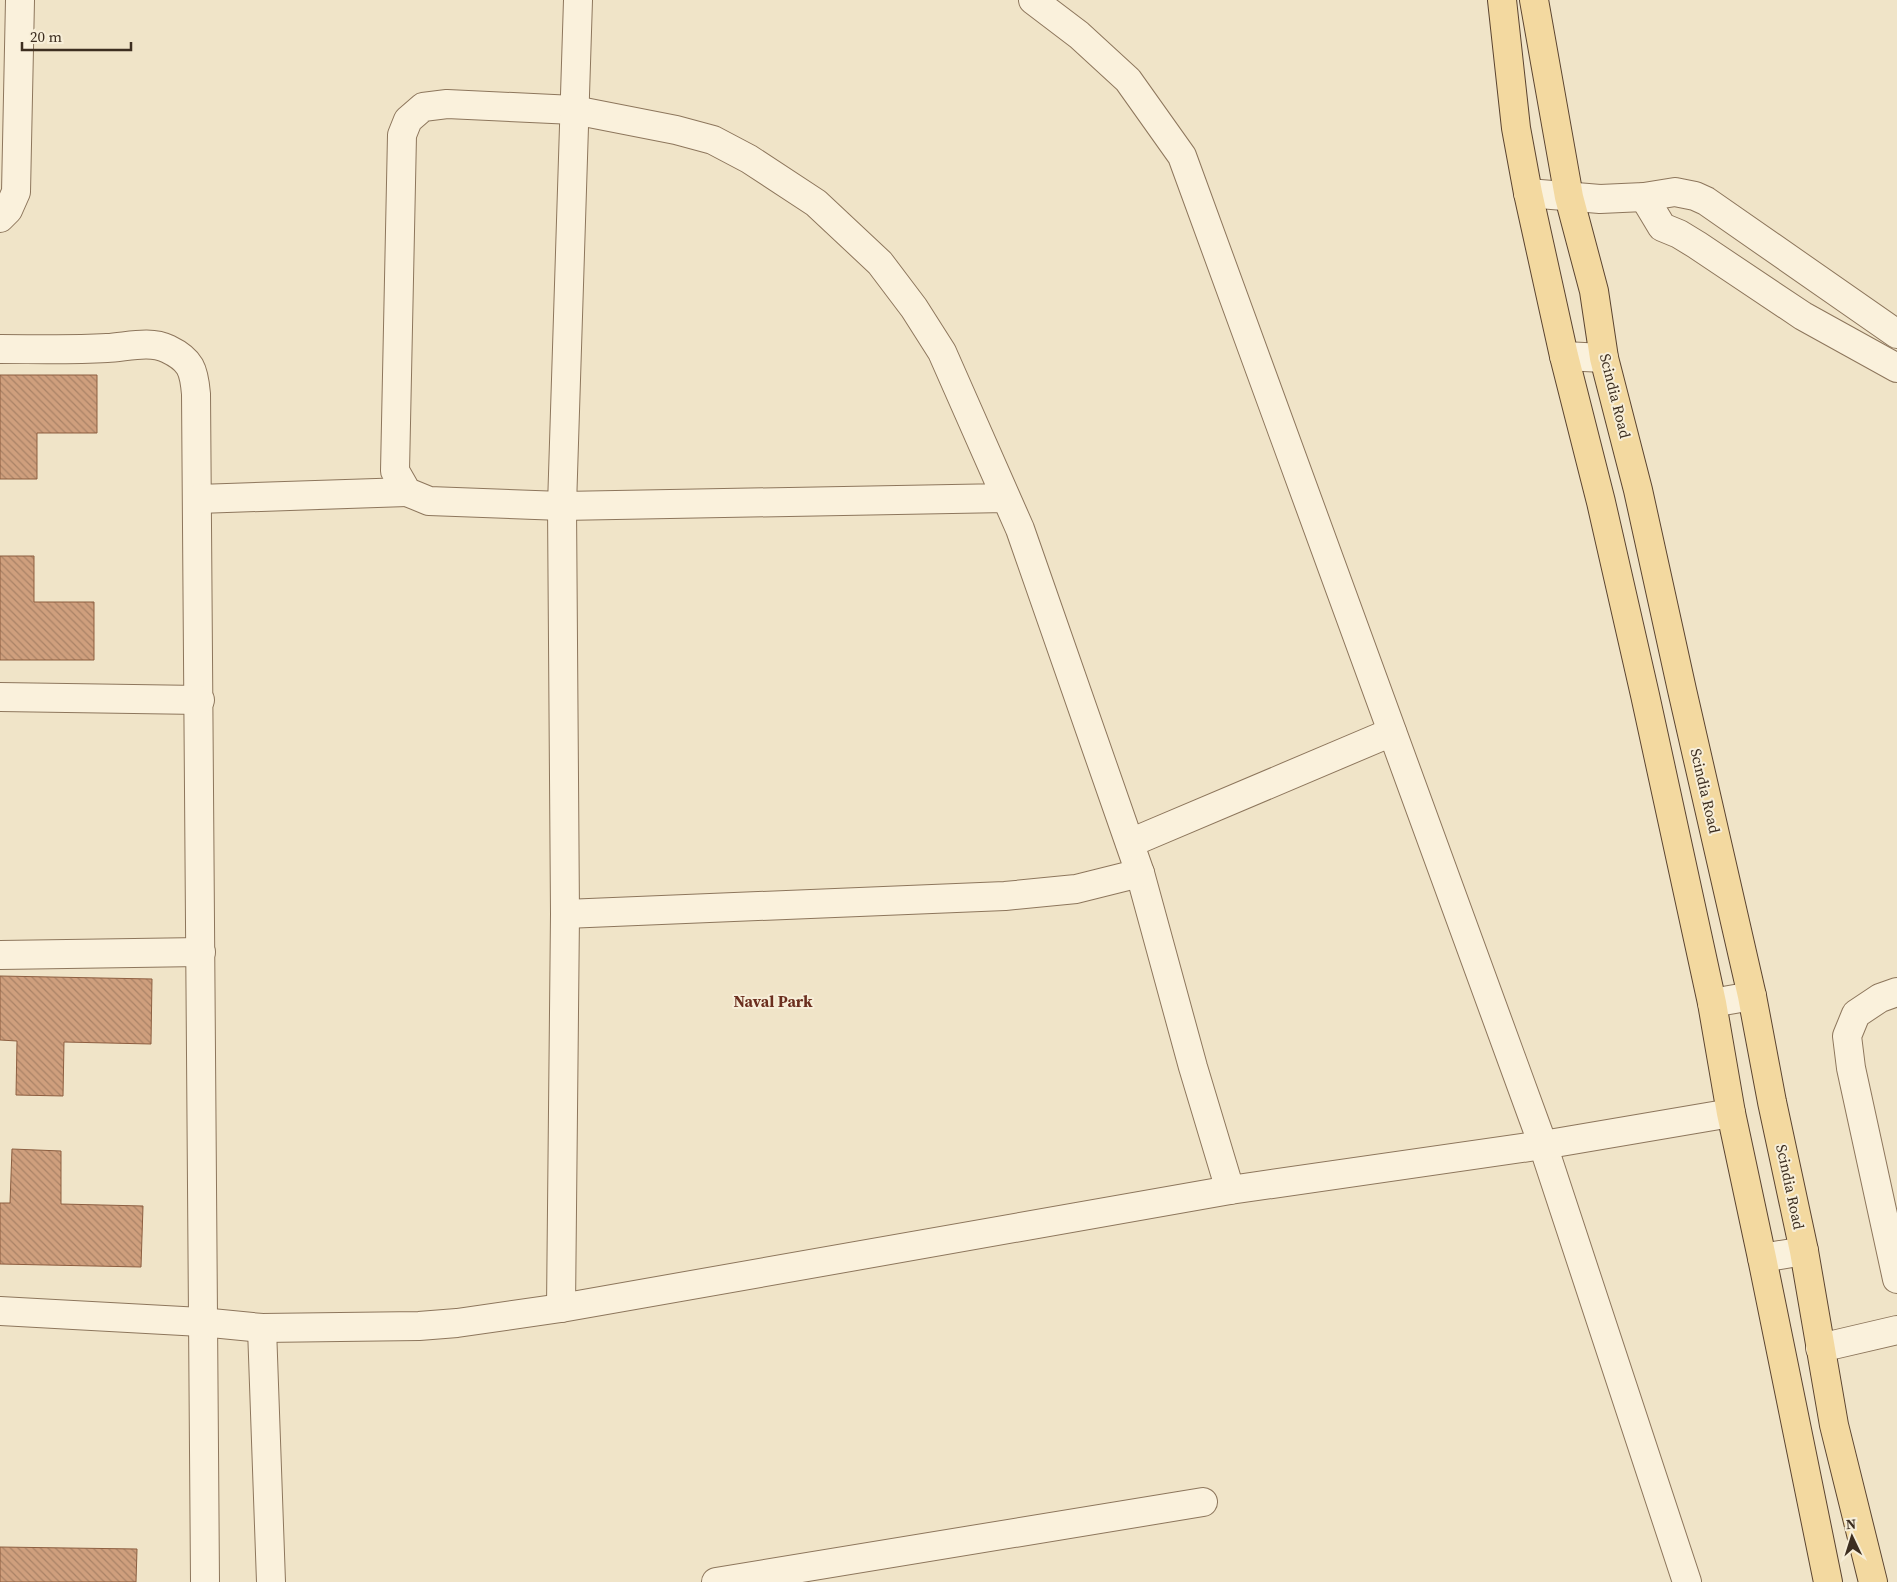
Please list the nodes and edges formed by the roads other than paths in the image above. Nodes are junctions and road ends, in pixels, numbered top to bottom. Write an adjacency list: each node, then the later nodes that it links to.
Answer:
1 (20, 0): 10 (street)
2 (578, 0): 6 (street)
3 (1033, 0): 22 (street)
4 (1502, 0): 7 (main road)
5 (1534, 0): 8 (main road, Scindia Road)
6 (574, 110): 16 (street); 18 (street); 19 (street)
7 (1528, 193): 8 (street); 13 (main road)
8 (1569, 197): 9 (street); 14 (main road, Scindia Road)
9 (1644, 197): 11 (street); 15 (street)
10 (0, 218)
11 (1897, 334)
12 (0, 349): 17 (street)
13 (1564, 356): 14 (street); 30 (main road)
14 (1604, 358): 29 (main road, Scindia Road)
15 (1897, 368)
16 (407, 492): 17 (street); 19 (street)
17 (198, 498): 21 (street)
18 (1006, 498): 19 (street); 23 (street)
19 (562, 506): 25 (street)
20 (0, 697): 21 (street)
21 (200, 700): 26 (street)
22 (1392, 732): 23 (street); 32 (street)
23 (1130, 843): 24 (street)
24 (1140, 873): 25 (street); 33 (street)
25 (565, 914): 37 (street)
26 (201, 952): 27 (street); 39 (street)
27 (0, 955)
28 (1897, 992): 36 (street)
29 (1752, 996): 30 (street); 34 (main road, Scindia Road)
30 (1712, 1003): 31 (main road)
31 (1731, 1113): 32 (street); 35 (main road)
32 (1543, 1144): 33 (street); 47 (street)
33 (1230, 1190): 37 (street)
34 (1804, 1251): 35 (street); 42 (main road, Scindia Road)
35 (1762, 1258): 48 (main road)
36 (1897, 1279)
37 (561, 1308): 40 (street)
38 (0, 1311): 39 (street)
39 (201, 1322): 40 (street); 44 (street)
40 (262, 1328): 45 (street)
41 (1897, 1330): 42 (street)
42 (1820, 1348): 49 (main road, Scindia Road)
43 (1203, 1502): 46 (street)
44 (205, 1582)
45 (271, 1582)
46 (716, 1582)
47 (1687, 1582)
48 (1828, 1582)
49 (1873, 1582)

